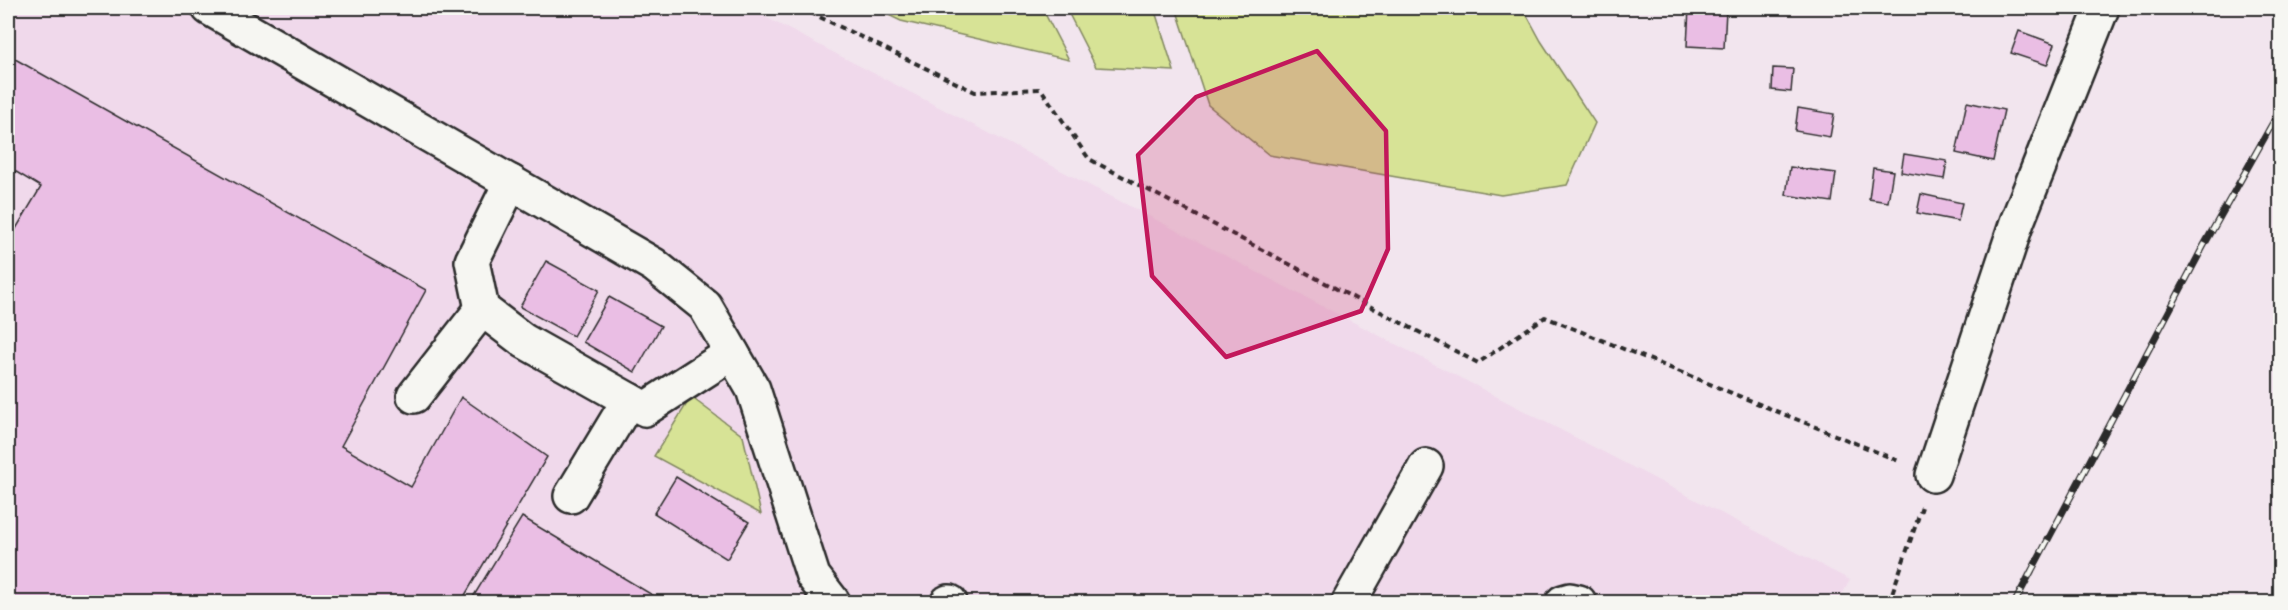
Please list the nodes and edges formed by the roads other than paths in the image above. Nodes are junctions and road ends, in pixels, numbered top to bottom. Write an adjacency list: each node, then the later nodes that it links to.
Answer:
1 (209, 8): 3 (street)
2 (2102, 8): 9 (street)
3 (511, 182): 4 (street); 5 (street)
4 (482, 309): 6 (street); 7 (street)
5 (732, 353): 7 (street); 11 (street)
6 (414, 396)
7 (629, 400): 10 (street)
8 (1426, 466): 12 (street)
9 (1934, 475)
10 (571, 496)
11 (833, 603)
12 (1349, 603)
13 (1563, 603): 14 (street)
14 (1579, 603)

